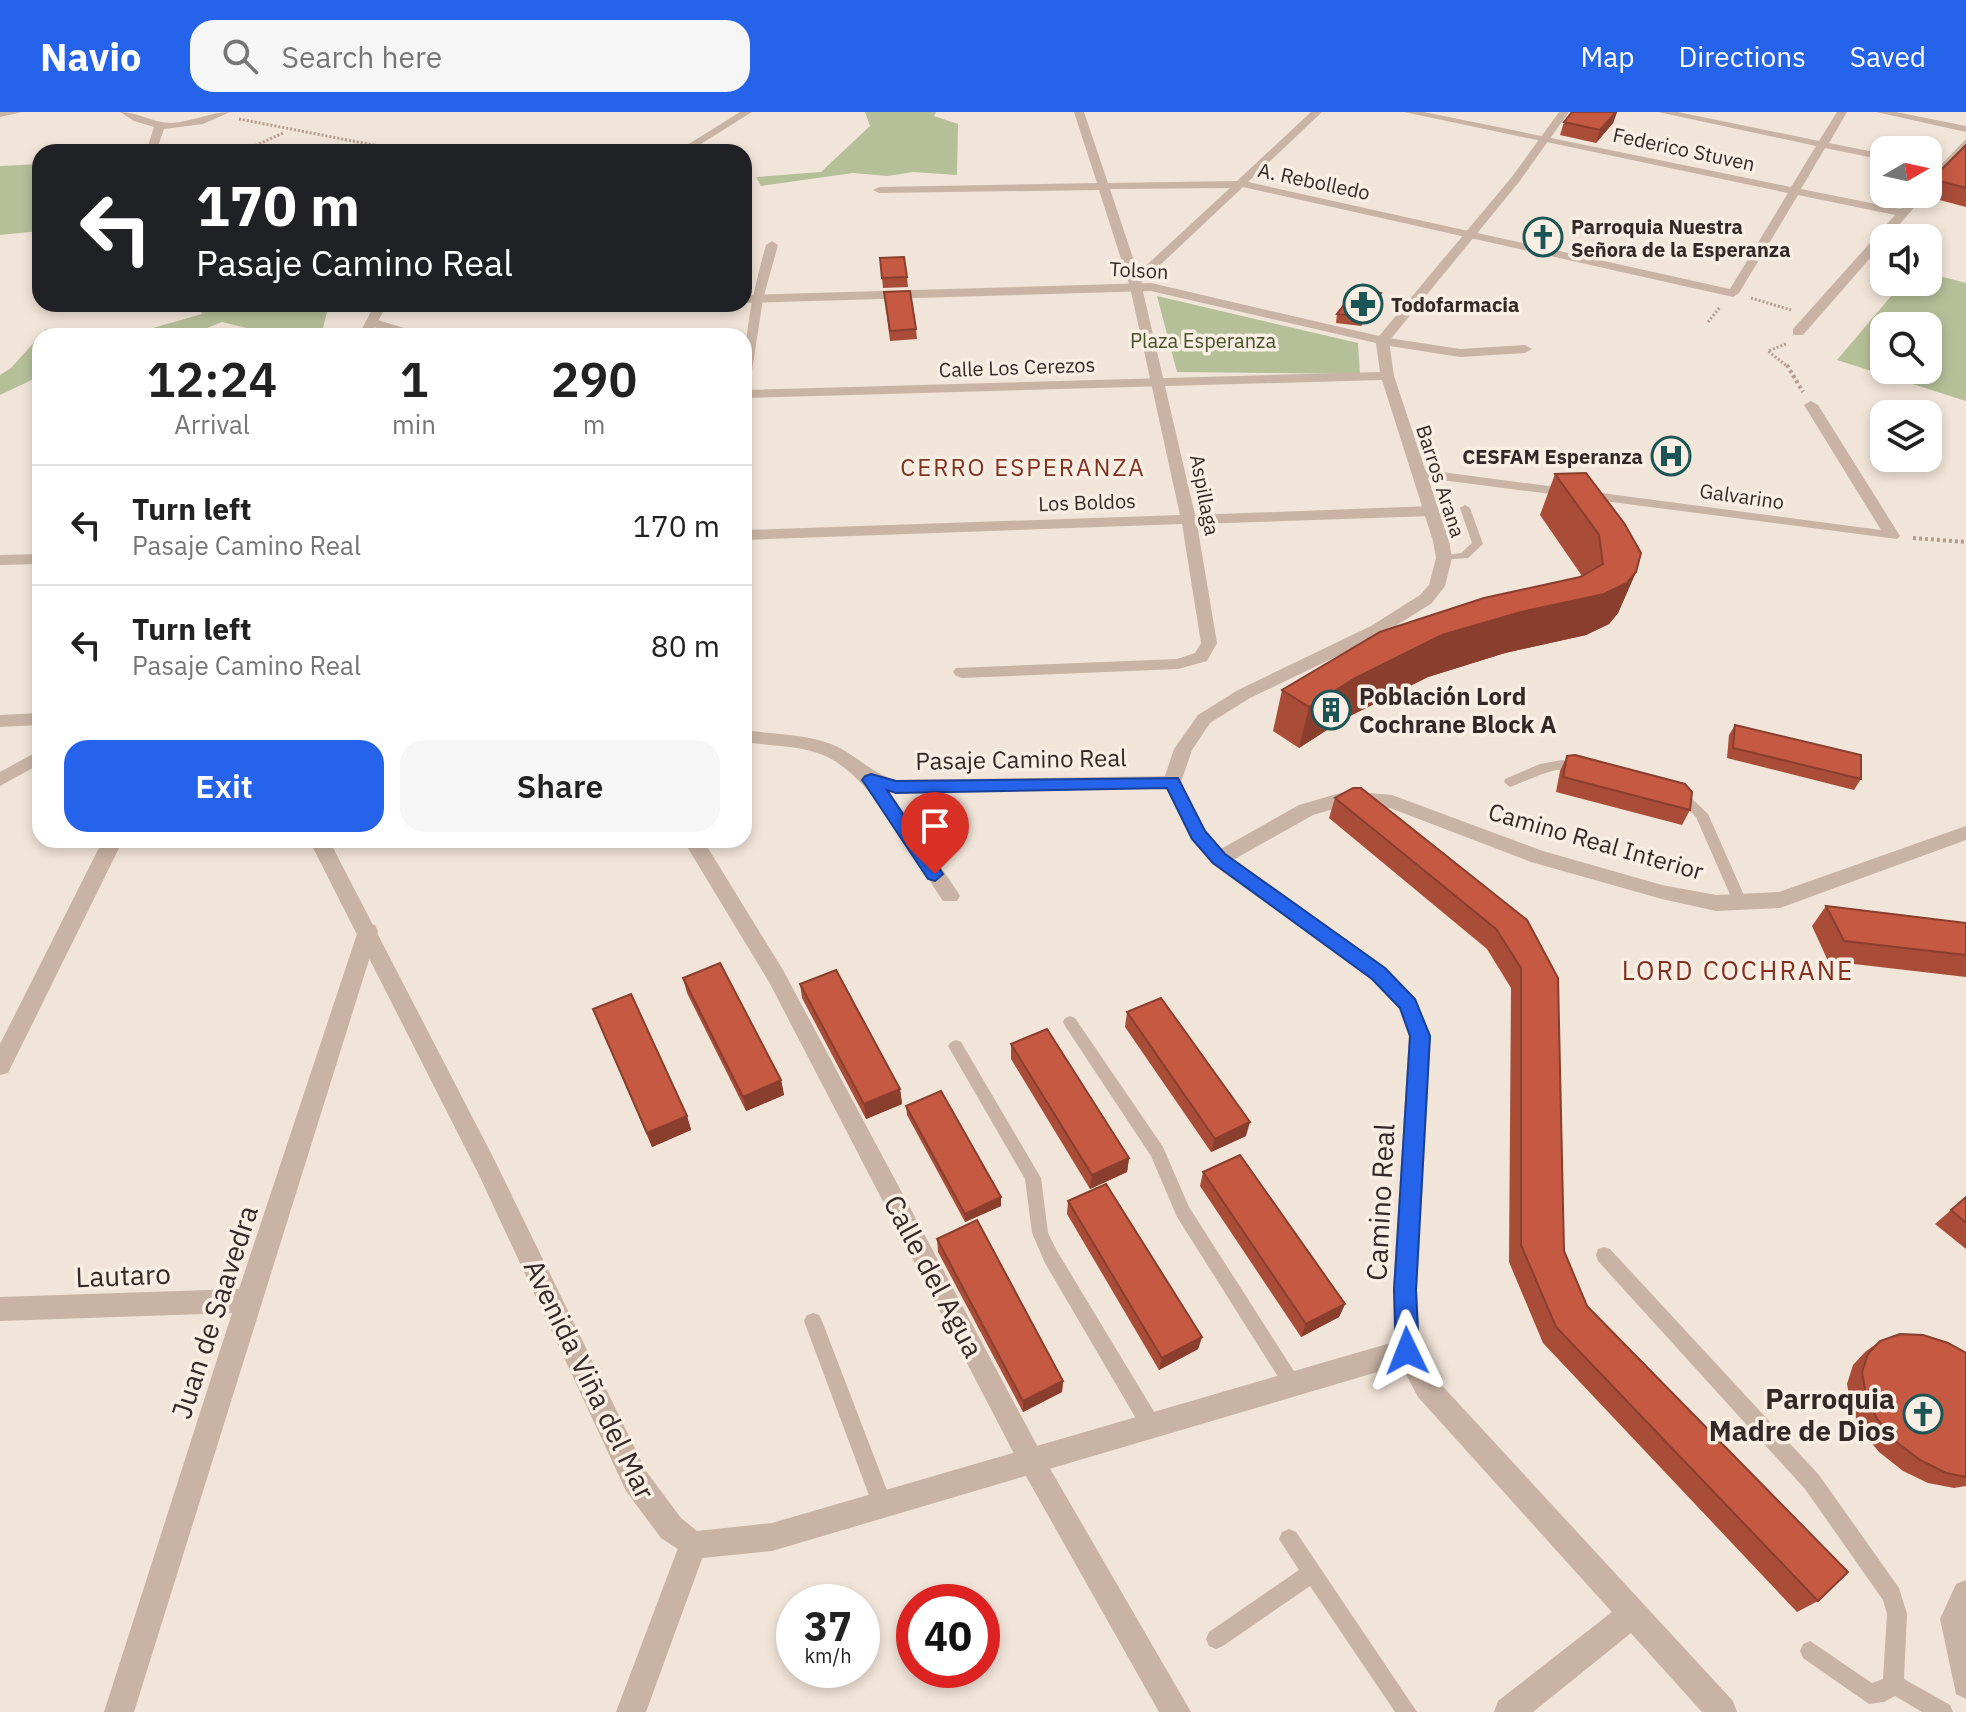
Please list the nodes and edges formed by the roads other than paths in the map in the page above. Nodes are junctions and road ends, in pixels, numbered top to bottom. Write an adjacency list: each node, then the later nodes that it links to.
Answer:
1 (17, 112): 11 (street)
2 (125, 112): 13 (street)
3 (747, 112): 18 (street)
4 (1079, 112): 23 (street, Aspillaga)
5 (1317, 112): 22 (street)
6 (1409, 112): 15 (street, Federico Stuven)
7 (1564, 112): 15 (street)
8 (1663, 112): 19 (street)
9 (1842, 112): 19 (street)
10 (1881, 112): 14 (street)
11 (0, 114)
12 (220, 114): 13 (street)
13 (159, 127): 17 (street)
14 (1966, 129)
15 (1545, 138): 25 (street, Federico Stuven); 28 (street)
16 (1966, 142): 21 (street)
17 (154, 144)
18 (694, 144)
19 (1822, 145): 20 (street); 25 (street)
20 (1870, 154)
21 (1942, 168)
22 (1243, 184): 23 (street, A. Rebolledo); 28 (street, A. Rebolledo); 30 (street)
23 (1104, 186): 24 (street, A. Rebolledo); 30 (street, Aspillaga)
24 (879, 190)
25 (1797, 191): 27 (street, Federico Stuven); 28 (street, A. Rebolledo)
26 (1907, 208): 27 (street)
27 (1903, 213): 37 (street)
28 (1472, 232): 38 (street)
29 (772, 245): 31 (street)
30 (1135, 285): 32 (street, Tolson); 38 (street, Tolson); 41 (street, Aspillaga)
31 (752, 294)
32 (752, 299)
33 (377, 312): 34 (street)
34 (371, 322): 35 (street); 36 (street)
35 (368, 328)
36 (390, 328)
37 (1798, 332)
38 (1382, 341): 39 (street, Tolson); 40 (street, Barros Arana)
39 (1525, 349)
40 (1387, 376): 41 (street, Calle Los Cerezos); 44 (street, Barros Arana)
41 (1158, 383): 42 (street, Calle Los Cerezos); 47 (street, Aspillaga)
42 (752, 394)
43 (1811, 405): 44 (street, Galvarino)
44 (1419, 473): 46 (street, Barros Arana)
45 (1465, 508): 49 (lane)
46 (1432, 511): 47 (street, Los Boldos); 49 (street, Barros Arana)
47 (1189, 519): 48 (street, Los Boldos); 52 (street, Aspillaga)
48 (752, 535)
49 (1444, 558): 60 (street, Barros Arana)
50 (32, 559): 51 (street)
51 (0, 560)
52 (962, 672)
53 (32, 719): 54 (street)
54 (0, 721)
55 (752, 737): 59 (street, Pasaje Camino Real)
56 (32, 761): 58 (street)
57 (1598, 770): 61 (lane)
58 (0, 780)
59 (871, 780): 60 (street, Pasaje Camino Real); 68 (street, Pasaje Camino Real)
60 (1172, 782): 67 (street, Camino Real)
61 (1510, 782)
62 (1668, 790): 69 (lane)
63 (1966, 833): 69 (street, Camino Real Interior)
64 (109, 848): 73 (street)
65 (323, 848): 70 (street, Avenida Viña del Mar)
66 (698, 848): 81 (street, Calle del Agua)
67 (1219, 859): 69 (street, Camino Real Interior); 78 (street, Camino Real)
68 (950, 896)
69 (1740, 902)
70 (368, 931): 75 (street, Juan de Saavedra); 84 (street, Avenida Viña del Mar)
71 (1070, 1022): 79 (lane)
72 (956, 1046): 80 (lane)
73 (0, 1066)
74 (1604, 1255): 90 (lane)
75 (248, 1301): 76 (street, Lautaro); 92 (street, Juan de Saavedra)
76 (0, 1309)
77 (813, 1321): 82 (lane)
78 (1407, 1351): 79 (street); 87 (street, Camino Real)
79 (1293, 1385): 80 (street)
80 (1152, 1427): 81 (street)
81 (1032, 1462): 82 (street); 94 (street, Calle del Agua)
82 (883, 1506): 84 (street)
83 (1289, 1539): 85 (lane)
84 (693, 1545): 93 (street)
85 (1312, 1573): 88 (lane); 95 (lane)
86 (1966, 1594): 91 (street)
87 (1631, 1615): 96 (street); 97 (street, Camino Real)
88 (1216, 1639)
89 (1810, 1651): 90 (lane)
90 (1893, 1684): 98 (lane)
91 (1966, 1684)
92 (119, 1712)
93 (631, 1712)
94 (1176, 1712)
95 (1407, 1712)
96 (1509, 1712)
97 (1722, 1712)
98 (1943, 1712)

